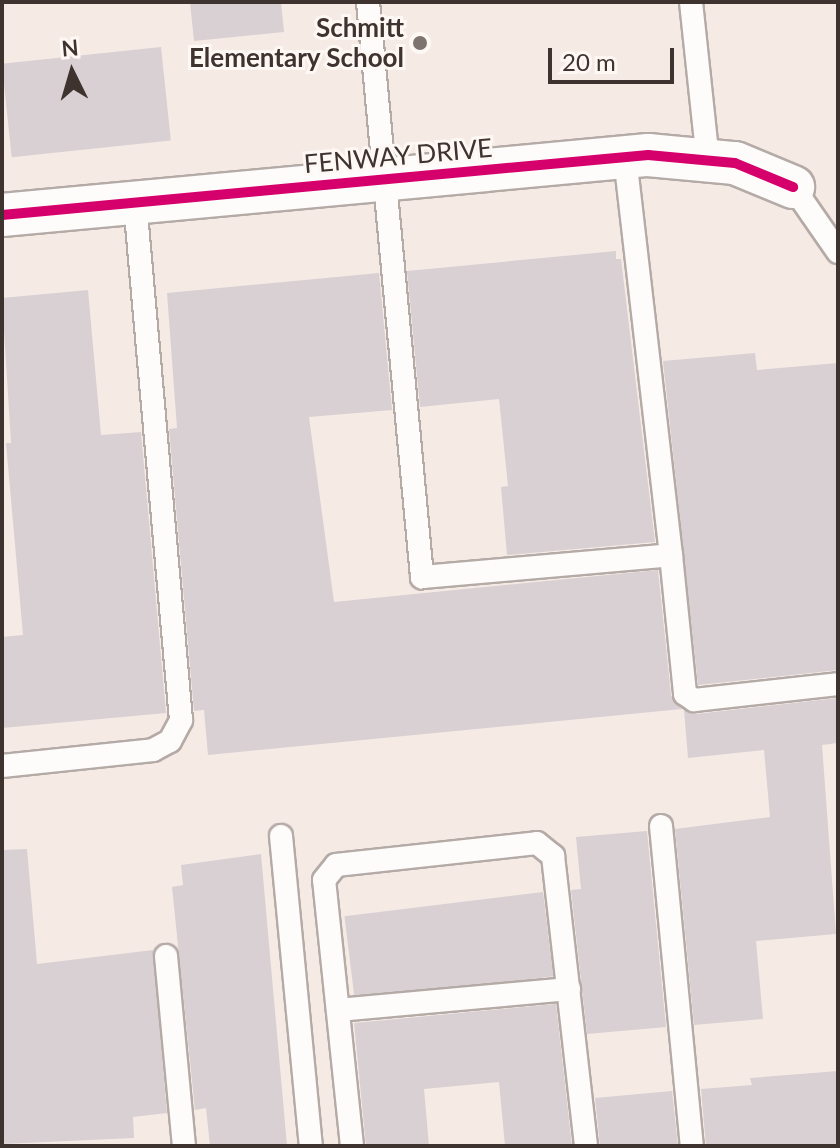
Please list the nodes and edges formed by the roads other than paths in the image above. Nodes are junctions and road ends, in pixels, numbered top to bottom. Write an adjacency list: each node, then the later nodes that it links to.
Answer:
1 (368, 2): 5 (lane)
2 (691, 2): 4 (lane)
3 (625, 157): 4 (street, FENWAY DRIVE); 5 (street, FENWAY DRIVE); 10 (lane)
4 (708, 160): 6 (street, FENWAY DRIVE)
5 (385, 179): 7 (street, FENWAY DRIVE); 10 (lane)
6 (793, 187): 9 (lane)
7 (135, 203): 8 (street, FENWAY DRIVE); 12 (lane)
8 (2, 215)
9 (838, 252)
10 (671, 555): 11 (lane)
11 (838, 684)
12 (2, 766)
13 (661, 826): 22 (lane)
14 (281, 836): 19 (lane)
15 (166, 956): 18 (lane)
16 (569, 989): 17 (lane); 17 (lane); 21 (lane)
17 (338, 1010): 20 (lane)
18 (184, 1146)
19 (311, 1146)
20 (352, 1146)
21 (586, 1146)
22 (692, 1146)

